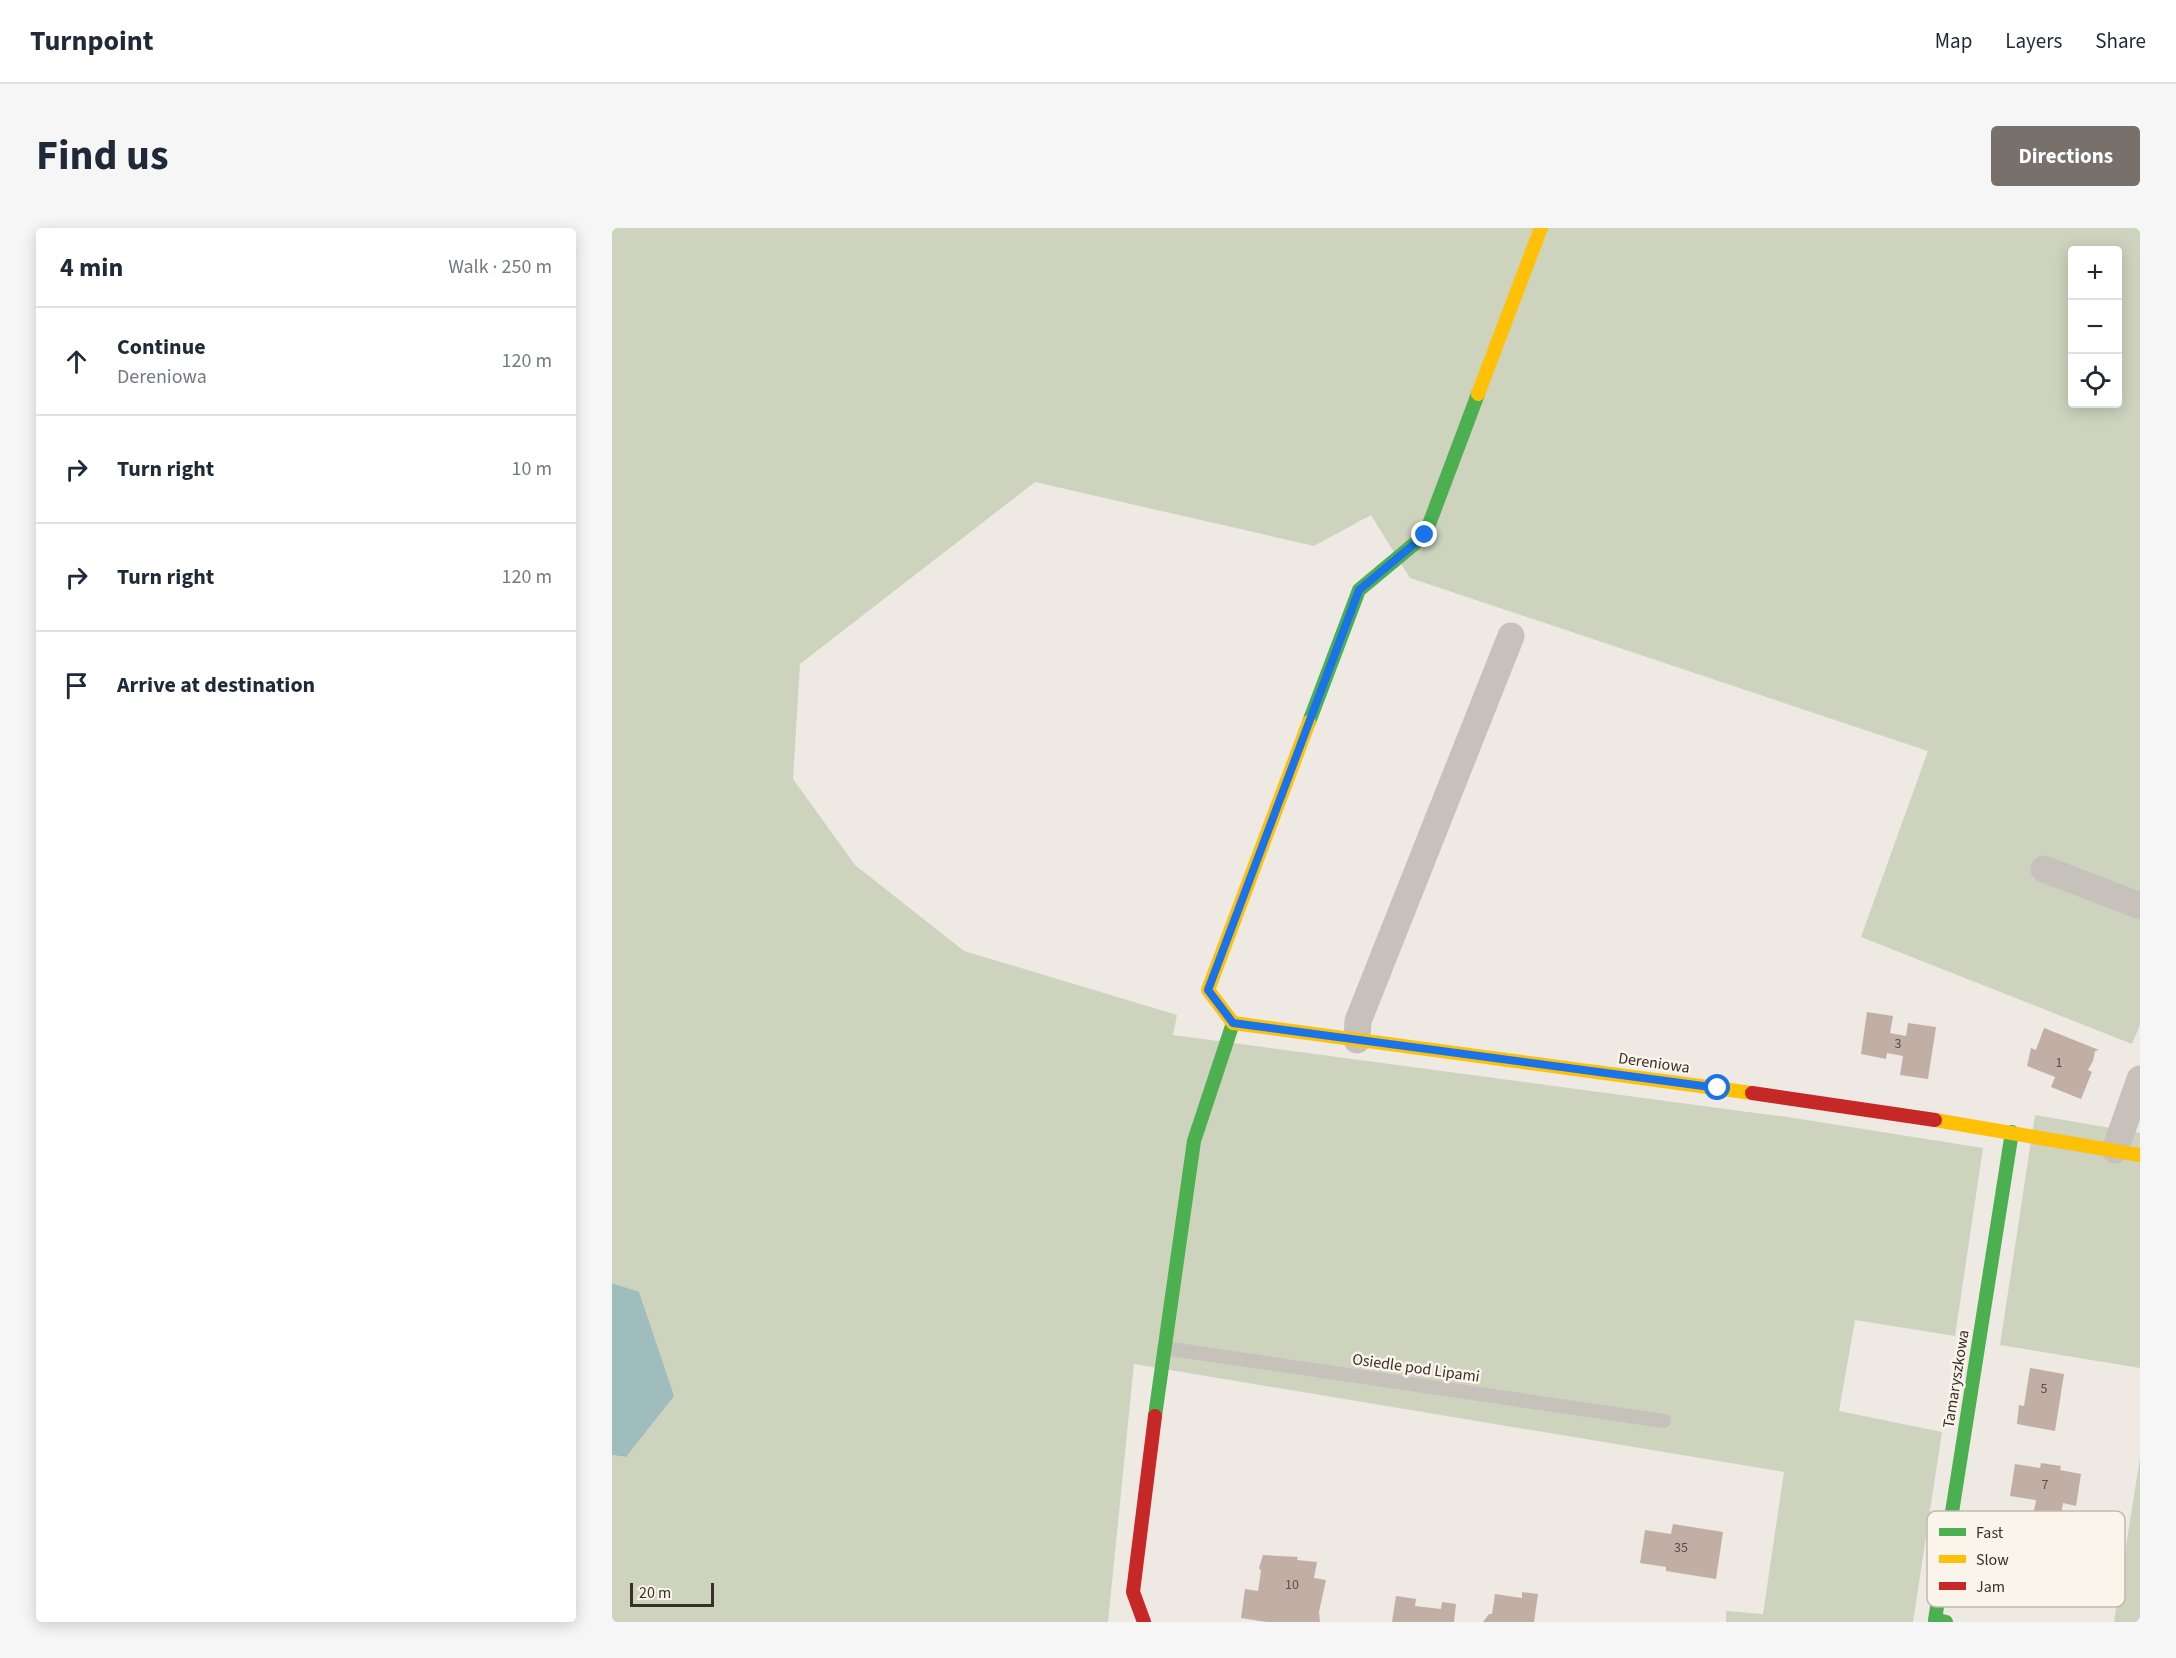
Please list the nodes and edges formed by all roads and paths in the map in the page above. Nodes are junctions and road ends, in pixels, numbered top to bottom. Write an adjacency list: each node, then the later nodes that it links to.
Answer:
1 (1541, 228): 5 (street)
2 (1511, 636): 6 (street)
3 (2044, 868): 4 (street)
4 (2140, 906)
5 (1233, 1023): 6 (street, Dereniowa); 10 (street)
6 (1357, 1040): 8 (street, Dereniowa)
7 (2140, 1079): 9 (street)
8 (2012, 1132): 9 (street, Dereniowa); 12 (street, Tamaryszkowa)
9 (2127, 1152)
10 (1164, 1348): 11 (lane, Osiedle pod Lipami); 14 (street)
11 (1664, 1421)
12 (1952, 1511)
13 (1937, 1607): 15 (street, Tamaryszkowa)
14 (1144, 1622)
15 (1946, 1622)

